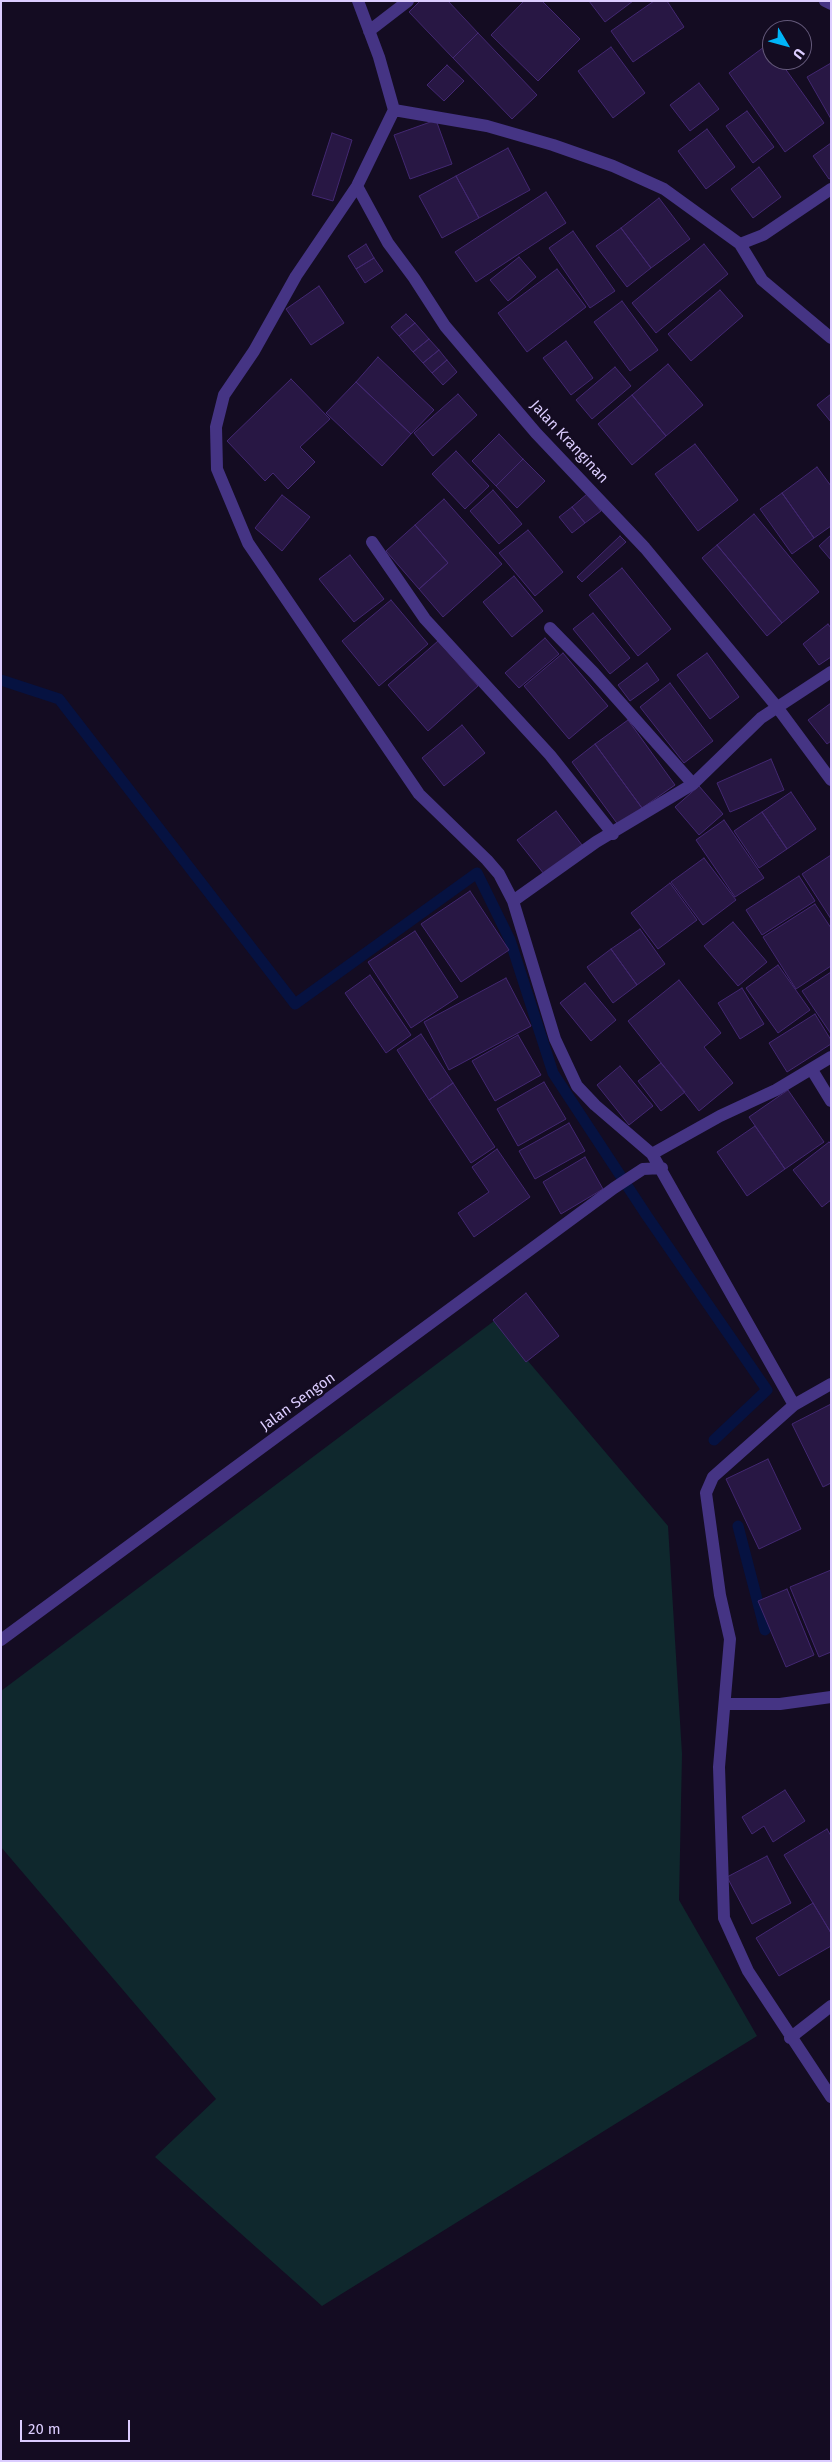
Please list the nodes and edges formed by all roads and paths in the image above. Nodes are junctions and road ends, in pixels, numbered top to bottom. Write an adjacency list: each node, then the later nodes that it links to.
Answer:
1 (358, 1): 5 (street)
2 (408, 1): 5 (street)
3 (825, 1): 4 (street)
4 (831, 4)
5 (369, 31): 6 (street)
6 (394, 110): 7 (street); 9 (street)
7 (357, 186): 14 (street, Jalan Kranginan); 18 (street)
8 (831, 188): 9 (street)
9 (740, 244): 10 (street)
10 (831, 338)
11 (372, 542): 17 (street)
12 (550, 628): 16 (street)
13 (831, 672): 14 (street)
14 (777, 707): 15 (street, Jalan Kranginan); 16 (street)
15 (831, 780)
16 (694, 784): 17 (street)
17 (612, 834): 18 (street)
18 (513, 901): 22 (street)
19 (831, 1057): 20 (street)
20 (812, 1070): 21 (street); 22 (street)
21 (831, 1101)
22 (652, 1154): 23 (street)
23 (662, 1168): 25 (street); 26 (street, Jalan Sengon)
24 (831, 1384): 25 (street)
25 (794, 1405): 28 (street)
26 (1, 1640)
27 (831, 1697): 28 (street)
28 (725, 1704): 30 (street)
29 (831, 2006): 30 (street)
30 (790, 2038): 31 (street)
31 (831, 2097)

